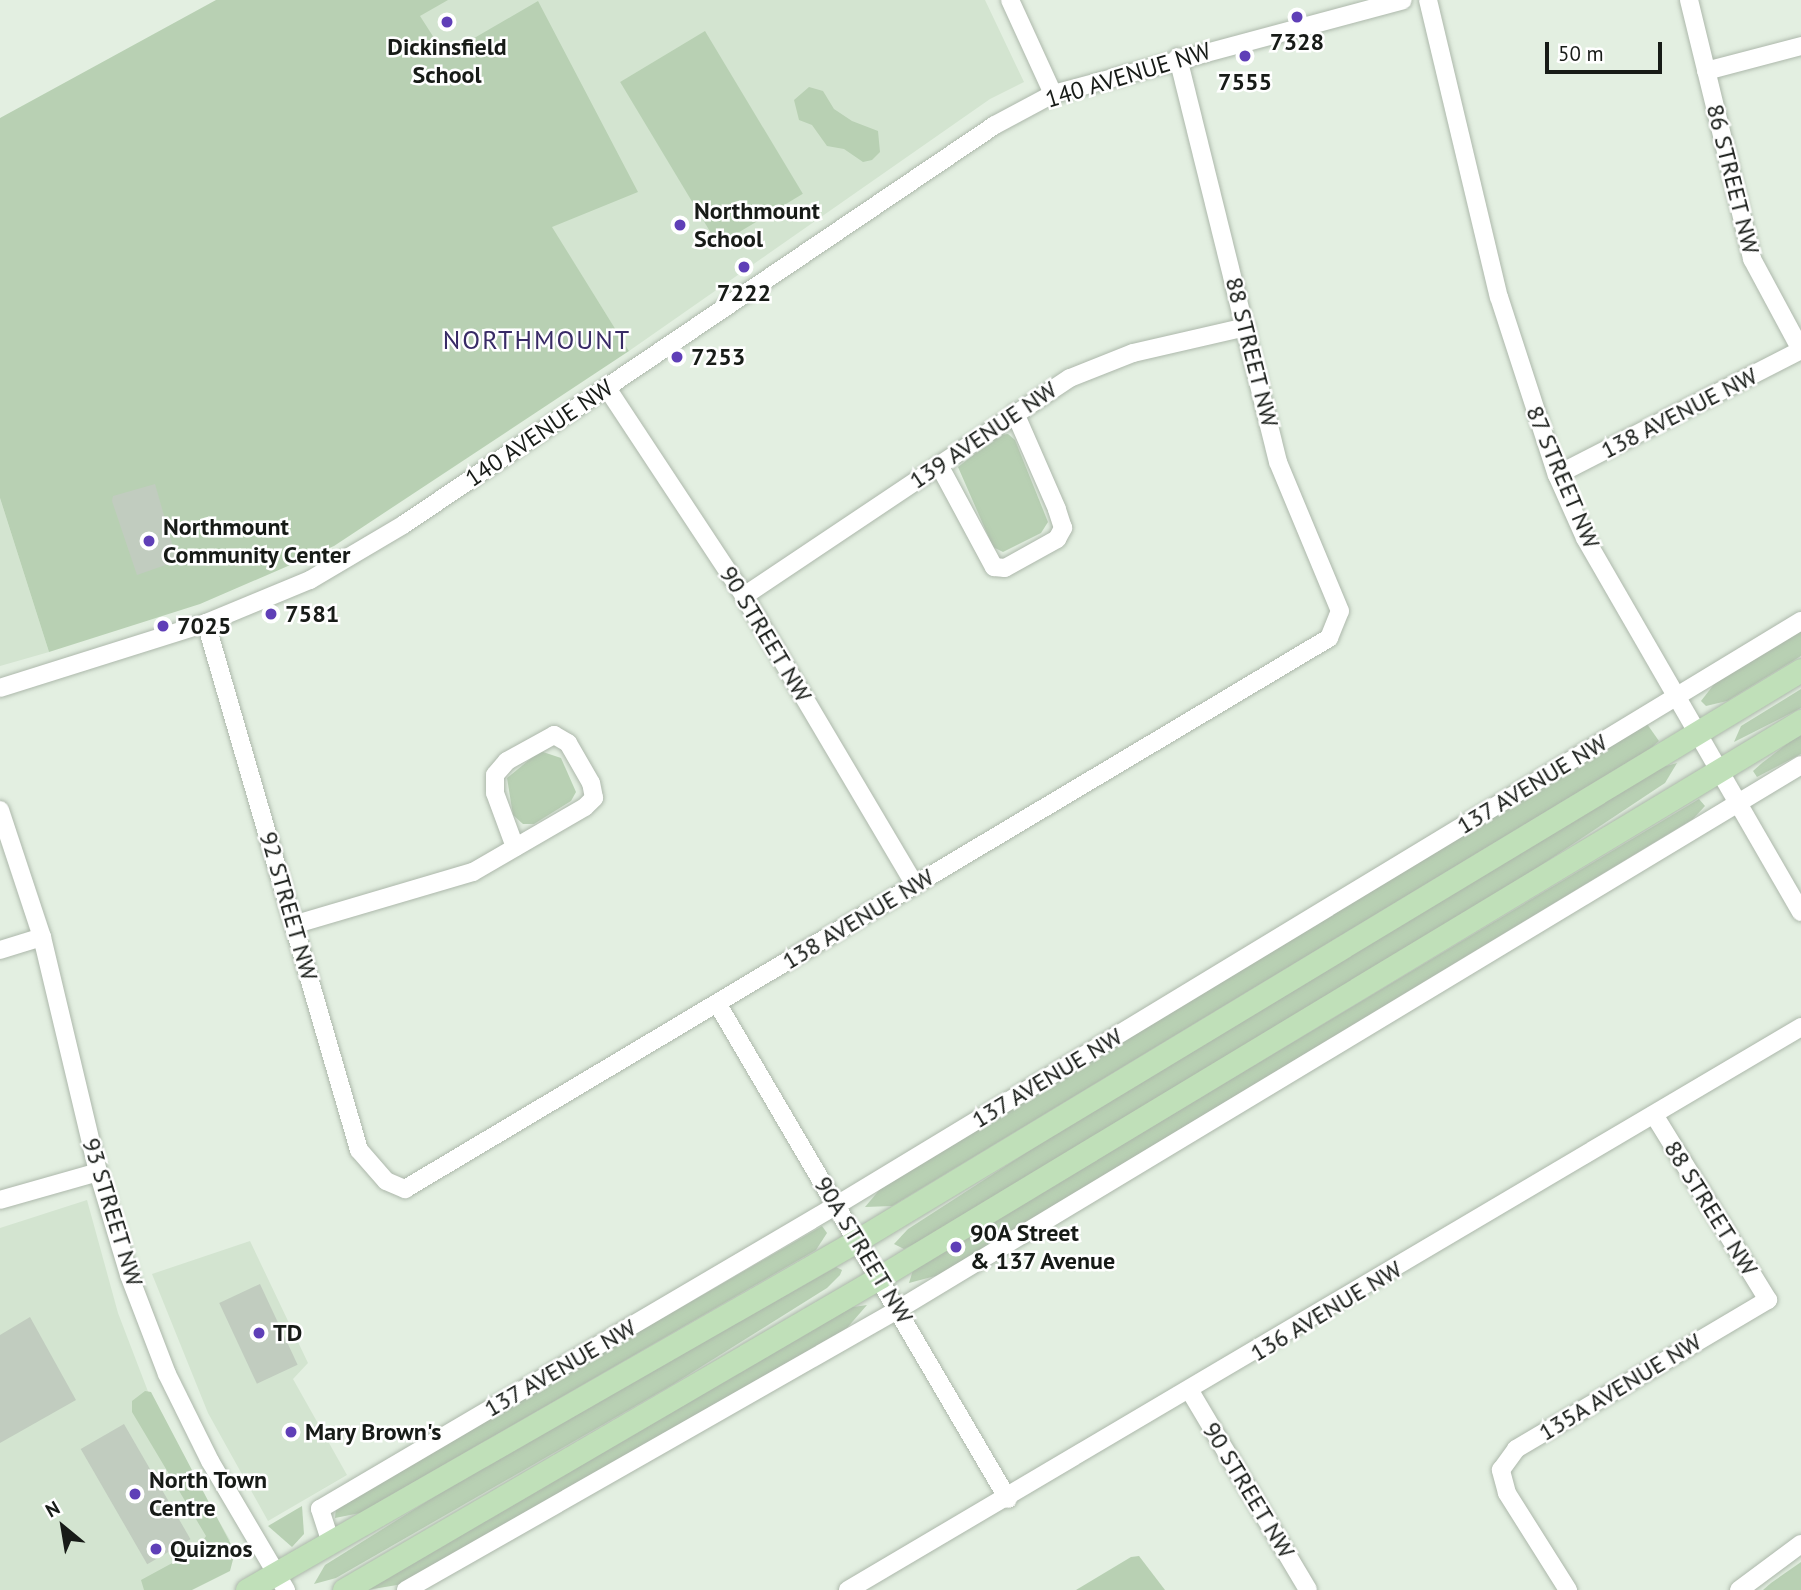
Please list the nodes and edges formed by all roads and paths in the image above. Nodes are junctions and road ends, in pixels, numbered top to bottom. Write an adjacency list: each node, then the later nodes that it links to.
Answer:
1 (1010, 0): 8 (street)
2 (1404, 0): 6 (street, 140 AVENUE NW)
3 (1428, 0): 14 (street, 87 STREET NW)
4 (1689, 0): 7 (street, 86 STREET NW)
5 (1801, 46): 7 (street)
6 (1178, 57): 8 (street, 140 AVENUE NW); 9 (street, 88 STREET NW)
7 (1706, 71): 10 (street, 86 STREET NW)
8 (1053, 94): 11 (street, 140 AVENUE NW)
9 (1246, 327): 12 (street, 139 AVENUE NW); 18 (street, 88 STREET NW)
10 (1801, 350): 14 (street, 138 AVENUE NW)
11 (607, 388): 15 (street, 90 STREET NW); 17 (street, 140 AVENUE NW)
12 (1015, 413): 13 (street, 139 AVENUE NW); 13 (street)
13 (939, 465): 15 (street, 139 AVENUE NW)
14 (1557, 475): 21 (street, 87 STREET NW)
15 (744, 596): 29 (street, 90 STREET NW)
16 (1801, 621): 21 (street, 137 AVENUE NW)
17 (206, 623): 20 (street, 140 AVENUE NW); 31 (street, 92 STREET NW)
18 (1328, 638): 29 (street, 138 AVENUE NW)
19 (1801, 670): 23 (main road, 137 AVENUE NW)
20 (0, 688)
21 (1677, 697): 23 (street, 87 STREET NW); 40 (street, 137 AVENUE NW)
22 (1801, 721): 25 (main road)
23 (1698, 733): 25 (street, 87 STREET NW); 41 (main road, 137 AVENUE NW)
24 (1801, 765): 26 (street)
25 (1719, 771): 26 (street, 87 STREET NW); 42 (main road)
26 (1737, 804): 30 (street, 87 STREET NW); 44 (street)
27 (0, 810): 32 (street, 93 STREET NW)
28 (515, 847): 28 (street); 31 (street)
29 (915, 886): 34 (street, 138 AVENUE NW)
30 (1801, 912)
31 (296, 924): 38 (street, 92 STREET NW)
32 (42, 937): 33 (street); 37 (street, 93 STREET NW)
33 (0, 950)
34 (717, 1003): 38 (street, 138 AVENUE NW); 40 (street, 90A STREET NW)
35 (1801, 1027): 36 (street, 136 AVENUE NW)
36 (1654, 1115): 43 (street, 88 STREET NW); 45 (street, 136 AVENUE NW)
37 (98, 1172): 39 (street); 49 (street, 93 STREET NW)
38 (386, 1181)
39 (0, 1200)
40 (837, 1205): 41 (street, 90A STREET NW); 47 (street, 137 AVENUE NW)
41 (858, 1240): 42 (street, 90A STREET NW); 47 (main road, 137 AVENUE NW)
42 (880, 1277): 44 (street, 90A STREET NW); 52 (main road)
43 (1768, 1300): 55 (street, 135A AVENUE NW)
44 (899, 1309): 46 (street, 90A STREET NW); 53 (street)
45 (1190, 1391): 46 (street, 136 AVENUE NW); 54 (street, 90 STREET NW)
46 (1008, 1499): 50 (street, 136 AVENUE NW)
47 (331, 1543): 49 (main road, 137 AVENUE NW)
48 (1801, 1544): 56 (street)
49 (281, 1582): 51 (main road, 137 AVENUE NW)
50 (854, 1589)
51 (247, 1590)
52 (344, 1590)
53 (406, 1590)
54 (1308, 1590)
55 (1568, 1590)
56 (1739, 1590)

